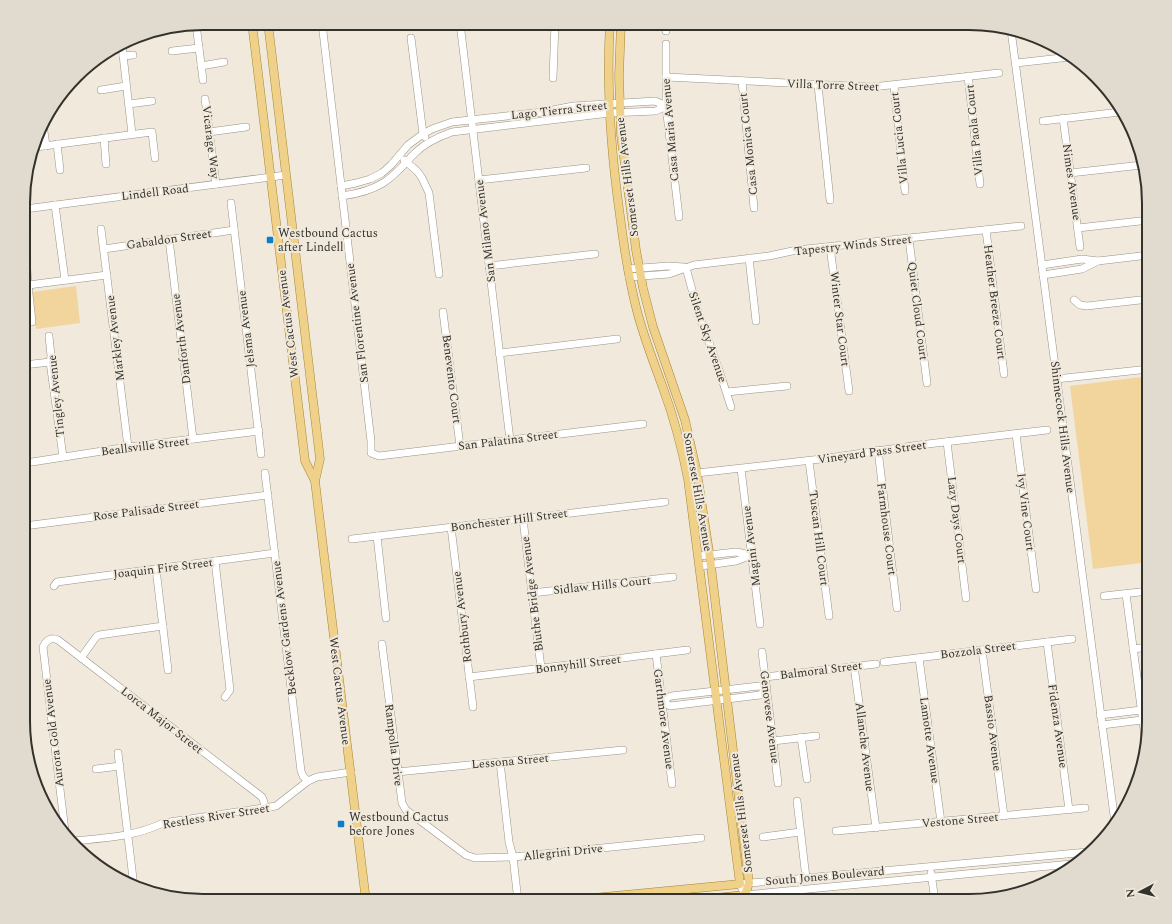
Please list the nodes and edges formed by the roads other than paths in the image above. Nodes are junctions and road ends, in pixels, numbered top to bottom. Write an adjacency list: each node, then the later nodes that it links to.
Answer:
1 (197, 30): 12 (street)
2 (253, 30): 64 (main road, West Cactus Avenue)
3 (269, 30): 63 (main road, West Cactus Avenue)
4 (323, 30): 68 (street, San Florentine Avenue)
5 (461, 30): 42 (street, San Milano Avenue)
6 (555, 30): 25 (street)
7 (610, 30): 35 (main road, Somerset Hills Avenue)
8 (621, 30): 36 (main road, Somerset Hills Avenue)
9 (1012, 35): 20 (street, Shinnecock Hills Avenue)
10 (411, 38): 49 (street)
11 (666, 44): 24 (street, Casa Maria Avenue)
12 (199, 48): 14 (street); 21 (street)
13 (122, 50): 16 (street)
14 (172, 51)
15 (133, 55): 16 (street)
16 (123, 56): 29 (street)
17 (1060, 58): 18 (street); 20 (street)
18 (1063, 58)
19 (224, 62): 21 (street)
20 (1016, 63): 92 (street, Shinnecock Hills Avenue)
21 (201, 66): 26 (street)
22 (999, 73): 23 (street, Villa Torre Street)
23 (968, 76): 30 (street, Villa Torre Street); 67 (street, Villa Paola Court)
24 (666, 77): 27 (street, Villa Torre Street); 37 (street, Casa Maria Avenue)
25 (553, 78)
26 (203, 80)
27 (742, 81): 28 (street, Villa Torre Street); 75 (street, Casa Monica Court)
28 (818, 85): 30 (street, Villa Torre Street); 71 (street)
29 (126, 86): 31 (street); 34 (street)
30 (894, 86): 69 (street, Villa Lucia Court)
31 (102, 90)
32 (205, 99): 46 (street, Vicarage Way)
33 (152, 101): 34 (street)
34 (128, 104): 48 (street)
35 (609, 104): 36 (street, Lago Tierra Street); 40 (main road, Somerset Hills Avenue); 42 (street, Lago Tierra Street)
36 (619, 104): 37 (street, Lago Tierra Street); 39 (main road, Somerset Hills Avenue)
37 (666, 106): 39 (street, Lago Tierra Street); 76 (street, Casa Maria Avenue)
38 (1117, 112): 41 (street)
39 (620, 113): 40 (street, Lago Tierra Street); 95 (main road, Somerset Hills Avenue)
40 (610, 114): 45 (street, Lago Tierra Street); 96 (main road, Somerset Hills Avenue)
41 (1063, 118): 43 (street); 62 (street, Nimes Avenue)
42 (471, 120): 45 (street, San Milano Avenue); 49 (street, Lago Tierra Street)
43 (1043, 120)
44 (246, 127): 46 (street)
45 (472, 129): 51 (street, Lago Tierra Street); 65 (street, San Milano Avenue)
46 (209, 132): 66 (street, Vicarage Way)
47 (44, 134): 53 (street)
48 (132, 134): 50 (street); 56 (street)
49 (423, 134): 51 (street); 55 (street, Lago Tierra Street)
50 (104, 138): 52 (street); 58 (street)
51 (429, 142): 57 (street, Lago Tierra Street)
52 (57, 144): 53 (street); 61 (street)
53 (46, 146): 54 (street)
54 (39, 147)
55 (399, 155): 57 (street); 68 (street, Lago Tierra Street)
56 (155, 158)
57 (407, 162): 70 (street, Lago Tierra Street); 97 (street)
58 (106, 164)
59 (1138, 165): 62 (street)
60 (586, 168): 65 (street)
61 (60, 170)
62 (1070, 173): 79 (street, Nimes Avenue)
63 (286, 175): 64 (street, Lindell Road); 139 (main road, West Cactus Avenue)
64 (271, 177): 66 (street, Lindell Road); 139 (main road, West Cactus Avenue)
65 (478, 180): 93 (street, San Milano Avenue)
66 (216, 184): 73 (street, Lindell Road)
67 (980, 184)
68 (341, 186): 70 (street, San Florentine Avenue)
69 (905, 191)
70 (342, 196): 132 (street, San Florentine Avenue)
71 (830, 200)
72 (231, 203): 81 (street, Jelsma Avenue)
73 (55, 205): 74 (street, Lindell Road); 100 (street)
74 (30, 208)
75 (754, 208)
76 (679, 217)
77 (1142, 221): 79 (street)
78 (1021, 226): 82 (street, Tapestry Winds Street)
79 (1078, 228): 85 (street, Nimes Avenue)
80 (101, 229): 87 (street, Markley Avenue)
81 (234, 230): 83 (street, Gabaldon Street); 123 (street, Jelsma Avenue)
82 (986, 230): 84 (street, Tapestry Winds Street); 114 (street, Heather Breeze Court)
83 (169, 239): 87 (street, Gabaldon Street); 125 (street, Danforth Avenue)
84 (909, 239): 86 (street, Tapestry Winds Street); 116 (street, Quiet Cloud Court)
85 (1080, 246)
86 (830, 247): 90 (street, Tapestry Winds Street); 119 (street, Winter Star Court)
87 (104, 249): 98 (street, Markley Avenue)
88 (595, 254): 93 (street)
89 (1142, 256): 91 (street)
90 (748, 258): 94 (street, Tapestry Winds Street); 106 (street)
91 (1098, 261): 92 (street); 99 (street)
92 (1042, 265): 99 (street, Shinnecock Hills Avenue)
93 (489, 266): 110 (street, San Milano Avenue)
94 (686, 268): 95 (street, Tapestry Winds Street); 118 (street, Silent Sky Avenue)
95 (640, 272): 96 (street, Tapestry Winds Street); 138 (main road, Somerset Hills Avenue)
96 (628, 273): 150 (main road, Somerset Hills Avenue)
97 (439, 274)
98 (107, 275): 100 (street); 129 (street, Markley Avenue)
99 (1043, 275): 115 (street, Shinnecock Hills Avenue)
100 (65, 280): 101 (street)
101 (30, 285)
102 (1074, 300): 103 (street)
103 (1142, 300)
104 (30, 304): 107 (street)
105 (443, 312): 128 (street, Benevento Court)
106 (756, 321)
107 (32, 322)
108 (49, 336): 111 (street, Tingley Avenue)
109 (617, 339): 110 (street)
110 (499, 353): 126 (street, San Milano Avenue)
111 (50, 362): 112 (street); 133 (street, Tingley Avenue)
112 (30, 364)
113 (1142, 370): 115 (street)
114 (1004, 374)
115 (1056, 379): 196 (street, Shinnecock Hills Avenue)
116 (927, 383)
117 (787, 386): 118 (street)
118 (726, 392): 120 (street, Silent Sky Avenue)
119 (849, 392)
120 (731, 407)
121 (643, 424): 126 (street, San Palatina Street)
122 (1047, 430): 124 (street, Vineyard Pass Street)
123 (259, 431): 125 (street, Beallsville Street); 131 (street, Jelsma Avenue)
124 (1016, 434): 127 (street, Vineyard Pass Street); 157 (street, Ivy Vine Court)
125 (193, 439): 129 (street, Beallsville Street)
126 (510, 440): 128 (street, San Palatina Street)
127 (947, 442): 130 (street, Vineyard Pass Street); 162 (street, Lazy Days Court)
128 (460, 446): 132 (street, San Palatina Street)
129 (128, 447): 133 (street, Beallsville Street)
130 (878, 450): 134 (street, Vineyard Pass Street); 163 (street, Farmhouse Court)
131 (261, 454)
132 (374, 455)
133 (63, 457): 135 (street, Beallsville Street)
134 (809, 461): 136 (street, Vineyard Pass Street); 164 (street, Tuscan Hill Court)
135 (32, 462)
136 (741, 469): 138 (street, Vineyard Pass Street); 149 (street, Magini Avenue)
137 (265, 472): 140 (street, Becklow Gardens Avenue)
138 (697, 473): 148 (main road, Somerset Hills Avenue)
139 (314, 481): 207 (main road, West Cactus Avenue)
140 (268, 495): 143 (street, Rose Palisade Street); 147 (street, Becklow Gardens Avenue)
141 (665, 502): 142 (street, Bonchester Hill Street)
142 (523, 519): 144 (street, Bonchester Hill Street); 159 (street, Bluthe Bridge Avenue)
143 (30, 525)
144 (451, 527): 145 (street, Bonchester Hill Street); 186 (street, Rothbury Avenue)
145 (377, 536): 146 (street, Bonchester Hill Street); 165 (street)
146 (352, 539)
147 (275, 554): 151 (street, Joaquin Fire Street); 210 (street, Becklow Gardens Avenue)
148 (709, 555): 149 (street); 150 (street); 152 (main road, Somerset Hills Avenue)
149 (752, 555): 152 (street); 166 (street, Magini Avenue)
150 (699, 556): 153 (main road, Somerset Hills Avenue)
151 (215, 561): 154 (street, Joaquin Fire Street); 190 (street)
152 (710, 564): 153 (street); 188 (main road, Somerset Hills Avenue)
153 (700, 566): 189 (main road, Somerset Hills Avenue)
154 (156, 569): 156 (street, Joaquin Fire Street); 167 (street)
155 (673, 577): 159 (street, Sidlaw Hills Court)
156 (54, 586)
157 (1036, 589)
158 (1142, 592): 160 (street)
159 (532, 593): 183 (street, Bluthe Bridge Avenue)
160 (1126, 594): 161 (street); 173 (street)
161 (1104, 596)
162 (966, 598)
163 (897, 608)
164 (829, 616)
165 (386, 618)
166 (760, 624)
167 (163, 626): 178 (street); 184 (street)
168 (50, 639): 178 (street, Lorca Major Street); 220 (street, Aurora Gold Avenue)
169 (1072, 639): 170 (street, Bozzola Street)
170 (1047, 642): 175 (street, Bozzola Street); 216 (street, Fidenza Avenue)
171 (382, 644): 208 (street, Rampolla Drive)
172 (1142, 648): 173 (street)
173 (1133, 649): 195 (street)
174 (687, 650): 177 (street, Bonnyhill Street)
175 (982, 650): 179 (street, Bozzola Street); 218 (street, Bassio Avenue)
176 (762, 652): 185 (street, Genovese Avenue)
177 (656, 654): 183 (street, Bonnyhill Street); 193 (street, Garthmore Avenue)
178 (81, 658): 215 (street, Lorca Major Street)
179 (919, 658): 180 (street, Bozzola Street); 219 (street, Lamotte Avenue)
180 (884, 662)
181 (876, 664): 182 (street, Balmoral Street)
182 (854, 666): 185 (street, Balmoral Street); 221 (street, Allanche Avenue)
183 (540, 668): 186 (street, Bonnyhill Street)
184 (168, 670)
185 (765, 677): 187 (street, Genovese Avenue)
186 (469, 678): 194 (street, Rothbury Avenue)
187 (767, 688): 188 (street, Balmoral Street); 191 (street, Balmoral Street); 201 (street, Genovese Avenue)
188 (725, 690): 189 (street, Balmoral Street); 191 (main road, Somerset Hills Avenue)
189 (715, 691): 192 (main road, Somerset Hills Avenue); 193 (street, Balmoral Street)
190 (225, 697)
191 (727, 699): 192 (street, Balmoral Street); 236 (main road, Somerset Hills Avenue)
192 (716, 700): 193 (street, Balmoral Street); 237 (main road, Somerset Hills Avenue)
193 (662, 701): 212 (street, Garthmore Avenue)
194 (473, 707)
195 (1140, 710): 196 (street); 197 (street)
196 (1100, 715): 198 (street, Shinnecock Hills Avenue)
197 (1142, 720): 198 (street)
198 (1102, 725): 217 (street, Shinnecock Hills Avenue)
199 (816, 736): 200 (street)
200 (801, 738): 201 (street); 209 (street)
201 (773, 741): 211 (street, Genovese Avenue)
202 (623, 750): 204 (street, Lessona Street)
203 (118, 753): 205 (street)
204 (500, 762): 208 (street, Lessona Street); 230 (street)
205 (120, 766): 206 (street); 225 (street)
206 (96, 768)
207 (350, 772): 210 (street, Restless River Street); 238 (main road, West Cactus Avenue)
208 (397, 772): 222 (street, Rampolla Drive)
209 (806, 779)
210 (308, 781): 215 (street, Restless River Street)
211 (778, 783)
212 (672, 784)
213 (797, 801): 224 (street)
214 (1085, 808): 216 (street, Vestone Street)
215 (266, 809): 225 (street, Restless River Street)
216 (1069, 810): 218 (street, Vestone Street)
217 (1114, 815)
218 (1004, 816): 219 (street, Vestone Street)
219 (941, 822): 221 (street, Vestone Street)
220 (64, 824)
221 (876, 828): 223 (street, Vestone Street)
222 (433, 831): 230 (street, Allegrini Drive)
223 (836, 831)
224 (800, 832): 226 (street); 234 (street)
225 (128, 835): 228 (street, Restless River Street); 235 (street)
226 (763, 837)
227 (701, 838): 230 (street, Allegrini Drive)
228 (78, 840)
229 (1081, 853): 232 (street, South Jones Boulevard)
230 (513, 857): 239 (street)
231 (1066, 865): 233 (street, South Jones Boulevard)
232 (930, 866): 233 (street); 234 (street, South Jones Boulevard)
233 (932, 877): 243 (street, South Jones Boulevard); 244 (street)
234 (806, 878): 236 (street, South Jones Boulevard)
235 (133, 879)
236 (750, 883): 237 (street, South Jones Boulevard); 242 (main road, Somerset Hills Avenue)
237 (740, 884): 240 (main road, South Jones Boulevard); 241 (street, Somerset Hills Avenue)
238 (365, 894)
239 (517, 894)
240 (635, 894)
241 (744, 894)
242 (746, 894)
243 (781, 894)
244 (934, 894)

